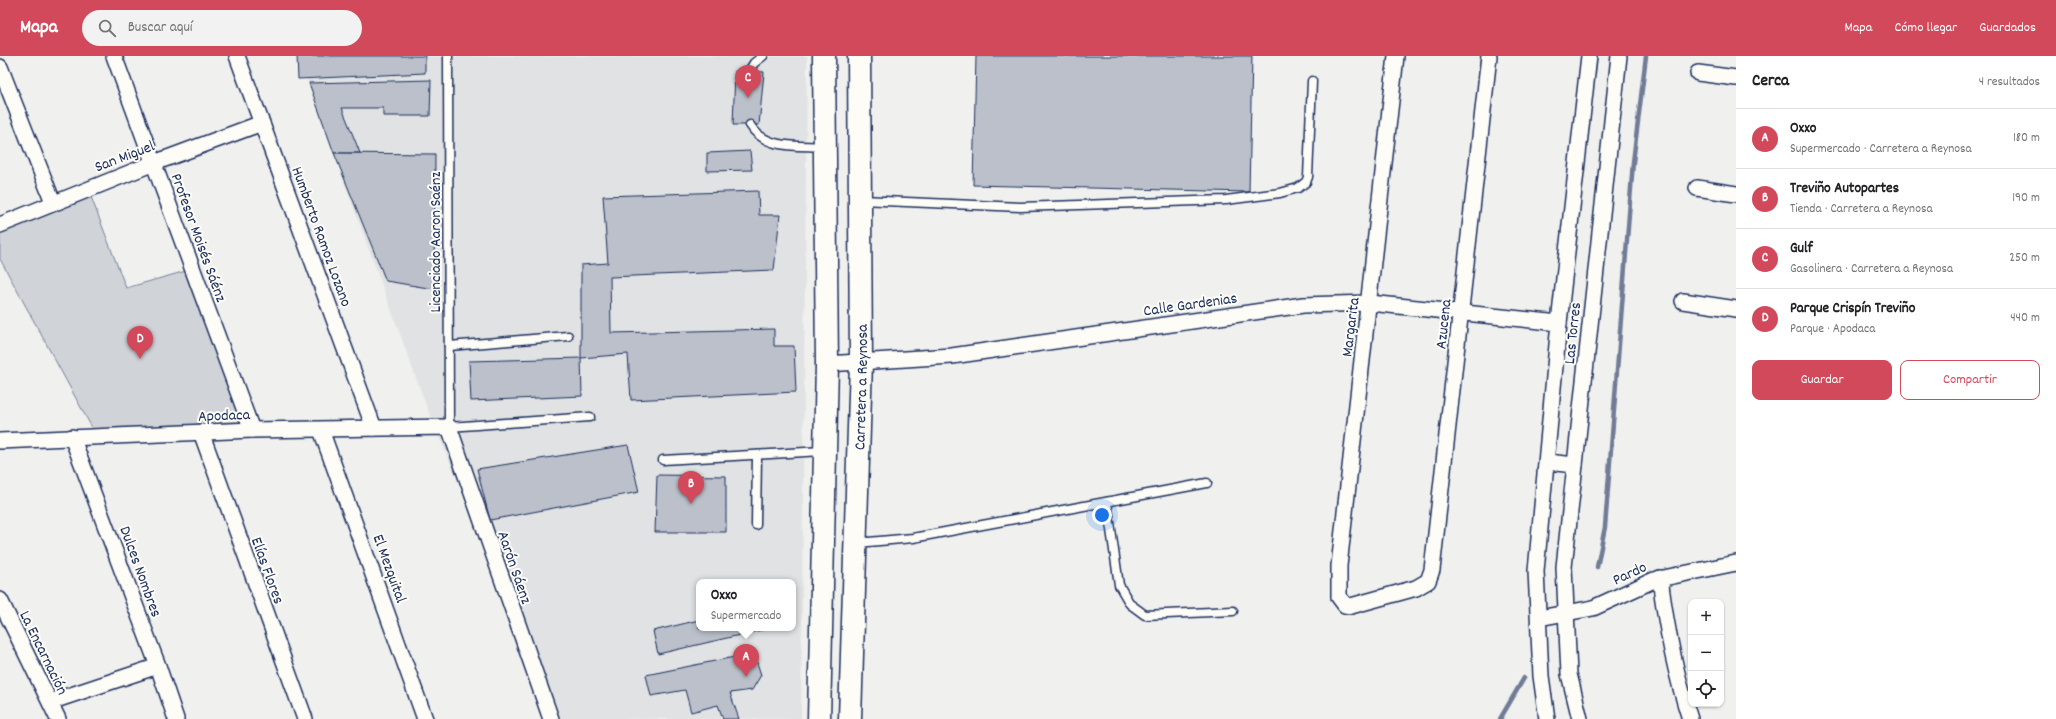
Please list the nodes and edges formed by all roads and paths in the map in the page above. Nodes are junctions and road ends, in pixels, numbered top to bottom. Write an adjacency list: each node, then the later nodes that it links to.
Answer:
1 (114, 56): 19 (street, Profesor Moisés Sáénz)
2 (237, 56): 16 (street, Humberto Ramoz Lozano)
3 (448, 56): 31 (lane, Licenciado Aaron Saénz)
4 (763, 56): 12 (lane)
5 (824, 56): 18 (main road, Carretera a Reynosa)
6 (859, 56): 22 (main road, Carretera a Reynosa)
7 (1396, 56): 26 (street, Margarita)
8 (1489, 56): 28 (street, Azucena)
9 (1589, 56): 29 (street)
10 (1620, 56): 46 (street, Las Torres)
11 (0, 67): 23 (street)
12 (748, 71)
13 (1698, 73): 14 (street)
14 (1736, 78)
15 (1312, 81): 22 (lane)
16 (262, 123): 19 (street, San Miguel); 36 (street, Humberto Ramoz Lozano)
17 (750, 125): 18 (lane)
18 (825, 147): 33 (main road, Carretera a Reynosa)
19 (154, 163): 23 (street, San Miguel); 37 (street, Profesor Moisés Sáénz)
20 (1697, 188): 21 (street)
21 (1736, 194)
22 (860, 200): 32 (main road, Carretera a Reynosa)
23 (53, 202): 24 (street, San Miguel)
24 (0, 225)
25 (1683, 301): 27 (street)
26 (1370, 303): 28 (street, Calle Gardenias); 32 (street, Calle Gardenias); 53 (street, Margarita)
27 (1736, 309)
28 (1461, 312): 29 (street, Calle Gardenias); 53 (street, Azucena)
29 (1559, 323): 45 (street)
30 (568, 336): 31 (lane)
31 (449, 346): 35 (lane, Licenciado Aaron Saénz)
32 (861, 362): 33 (street, Calle Gardenias); 50 (main road, Carretera a Reynosa)
33 (827, 364): 42 (main road, Carretera a Reynosa)
34 (590, 417): 35 (lane)
35 (449, 427): 36 (street, Apodaca); 64 (street, Aarón Sáenz)
36 (374, 428): 38 (street, Apodaca)
37 (252, 430): 38 (street, Apodaca); 39 (street, Apodaca)
38 (321, 430): 63 (street, El Mezquital)
39 (201, 432): 40 (street, Apodaca); 62 (street, Elías Flores)
40 (72, 438): 41 (street, Apodaca); 58 (street, Dulces Nombres)
41 (0, 441)
42 (824, 451): 43 (lane); 65 (main road, Carretera a Reynosa)
43 (757, 454): 44 (lane); 49 (lane)
44 (663, 460)
45 (1546, 462): 46 (street); 57 (street)
46 (1575, 464): 56 (street, Las Torres)
47 (1207, 483): 48 (lane)
48 (1107, 502): 50 (lane); 55 (lane)
49 (756, 526)
50 (854, 543): 66 (main road, Carretera a Reynosa)
51 (1736, 563): 52 (street, Pardo)
52 (1660, 578): 56 (street, Pardo); 69 (street)
53 (1416, 588)
54 (0, 600): 59 (street, La Encarnación)
55 (1233, 611)
56 (1565, 614): 57 (street, Pardo); 68 (street, Las Torres)
57 (1539, 618): 67 (street)
58 (158, 666): 59 (street); 61 (street, Dulces Nombres)
59 (50, 702): 60 (street, La Encarnación)
60 (58, 719)
61 (176, 719)
62 (305, 719)
63 (425, 719)
64 (551, 719)
65 (819, 719)
66 (850, 719)
67 (1547, 719)
68 (1580, 719)
69 (1690, 719)

